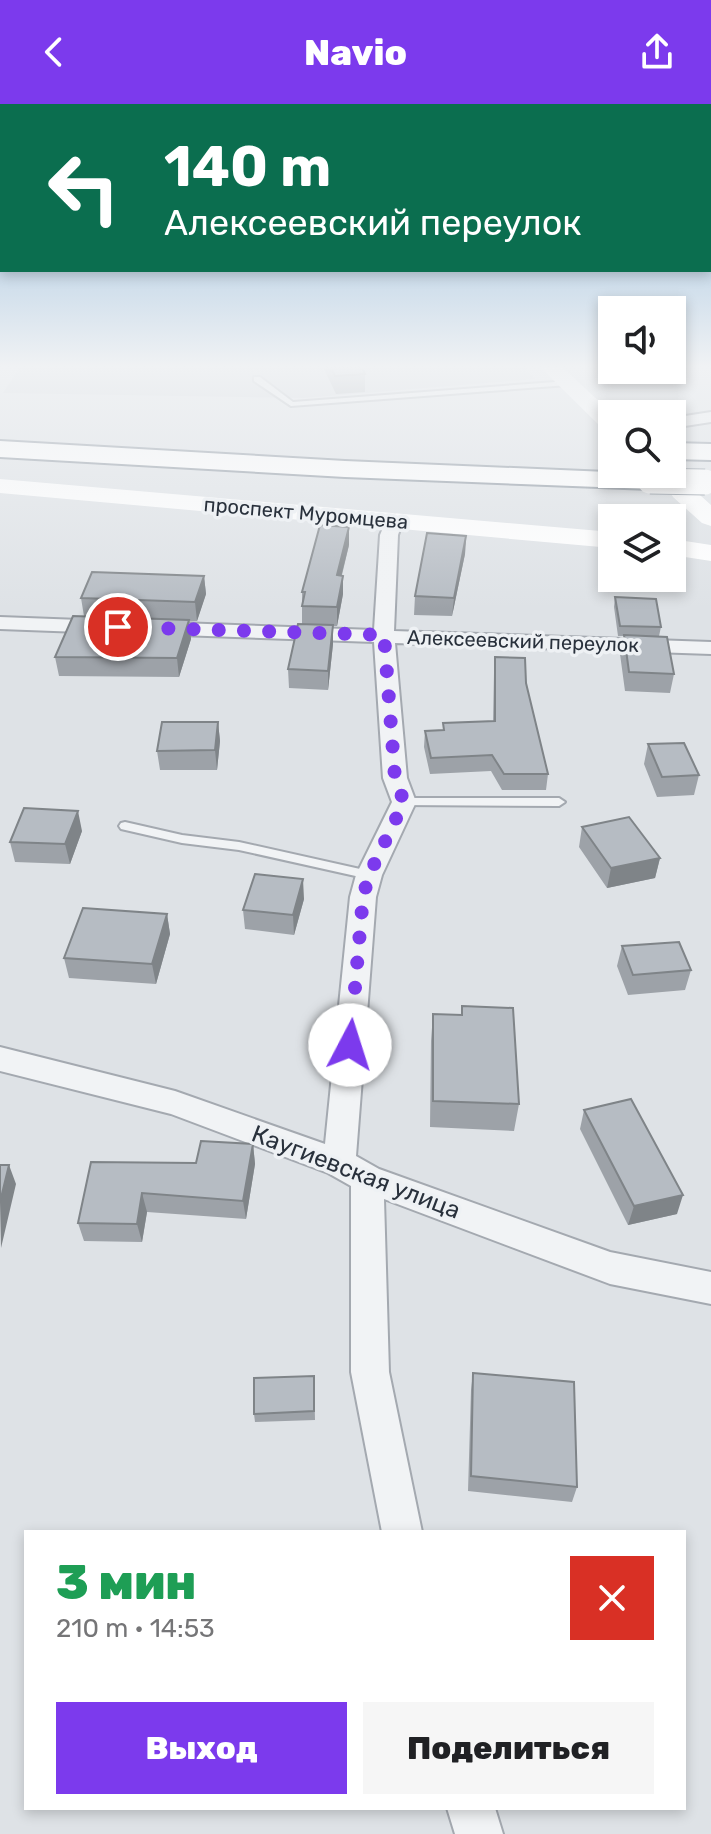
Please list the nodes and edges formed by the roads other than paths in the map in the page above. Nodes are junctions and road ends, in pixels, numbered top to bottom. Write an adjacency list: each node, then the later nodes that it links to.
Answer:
1 (0, 449): 5 (highway, bridge)
2 (686, 451): 3 (highway)
3 (711, 452)
4 (0, 486): 7 (main road, проспект Муромцева)
5 (699, 486): 6 (main road)
6 (711, 518)
7 (394, 520): 8 (main road, проспект Муромцева); 12 (street)
8 (598, 539)
9 (686, 549): 10 (main road)
10 (711, 553)
11 (0, 623): 12 (street, Алексеевский переулок)
12 (384, 635): 13 (street, Алексеевский переулок); 14 (street)
13 (711, 648)
14 (404, 802): 15 (lane); 17 (street)
15 (559, 802)
16 (125, 826): 17 (lane)
17 (369, 875): 19 (street)
18 (0, 1059): 19 (street, Каугиевская улица)
19 (353, 1171): 20 (street, Каугиевская улица); 21 (street)
20 (711, 1288)
21 (402, 1530)
22 (472, 1810): 23 (street)
23 (479, 1834)

